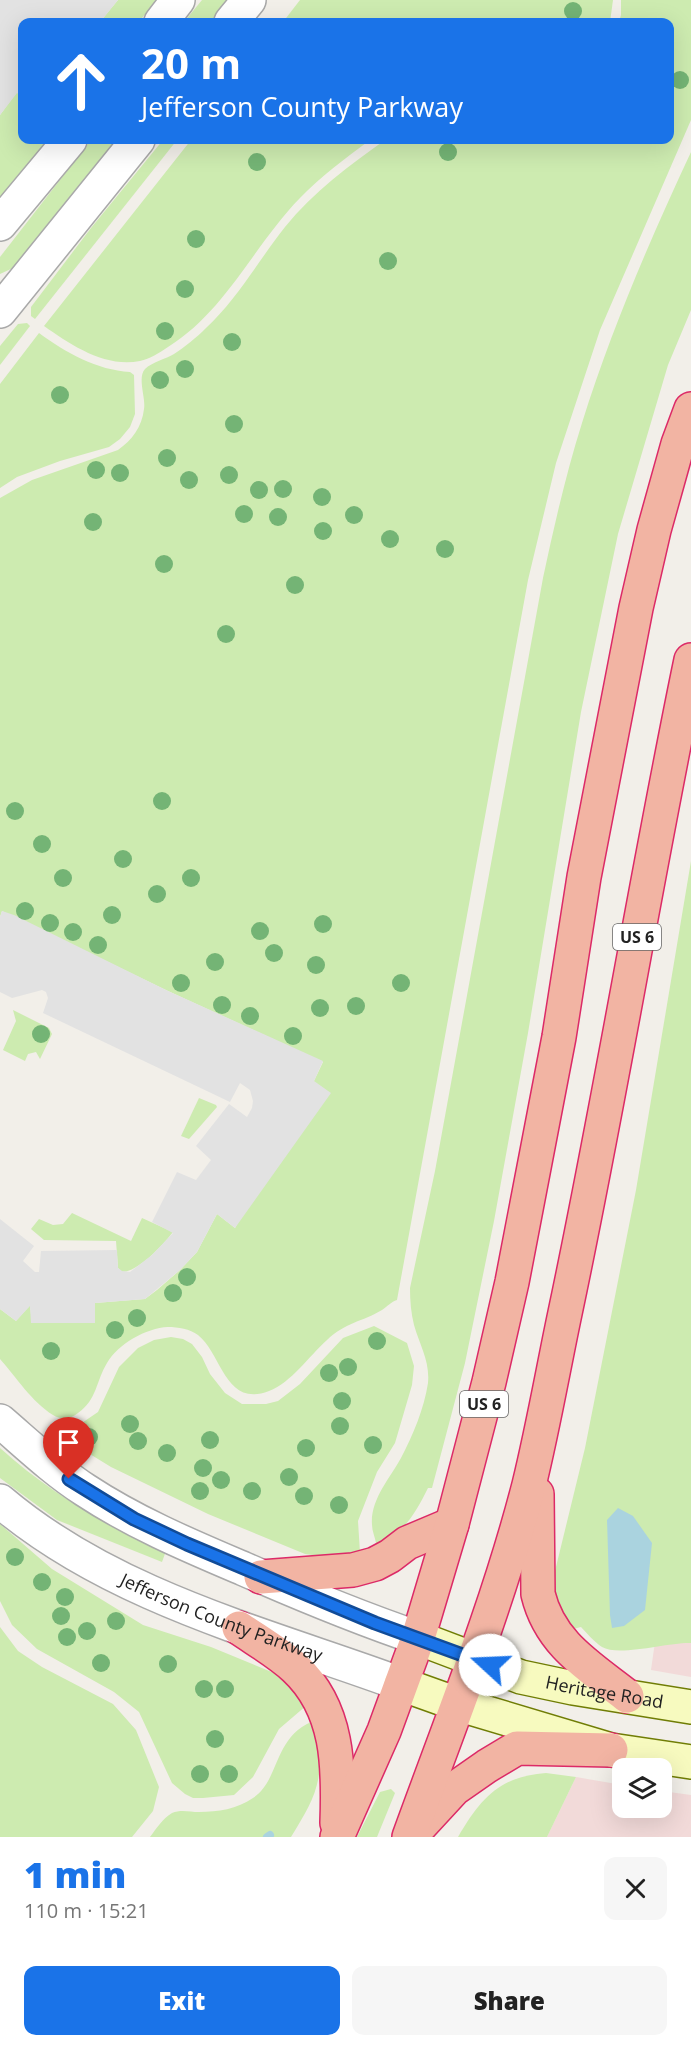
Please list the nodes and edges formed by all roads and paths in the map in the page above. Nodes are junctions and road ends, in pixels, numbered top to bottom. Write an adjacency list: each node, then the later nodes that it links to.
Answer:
1 (178, 0): 3 (street)
2 (249, 0): 4 (street)
3 (164, 18)
4 (234, 18)
5 (67, 144): 7 (street)
6 (135, 144): 8 (street)
7 (0, 224)
8 (0, 311)
9 (691, 409): 14 (highway, US 6)
10 (691, 660): 12 (highway, US 6)
11 (0, 1421): 15 (street)
12 (537, 1447): 18 (highway, US 6); 20 (highway)
13 (0, 1501): 16 (street, Jefferson County Parkway)
14 (452, 1524): 15 (highway); 17 (highway, US 6)
15 (261, 1576): 17 (street)
16 (239, 1628): 19 (street, Jefferson County Parkway); 25 (highway)
17 (418, 1638): 18 (main road, Heritage Road); 19 (highway, US 6)
18 (474, 1659): 20 (main road, Heritage Road); 21 (highway, US 6)
19 (401, 1684): 21 (main road, Jefferson County Parkway); 25 (highway, US 6)
20 (627, 1696): 22 (main road, Heritage Road)
21 (457, 1704): 23 (main road); 26 (highway, US 6)
22 (691, 1707)
23 (611, 1750): 24 (main road); 26 (highway)
24 (691, 1762)
25 (337, 1837)
26 (409, 1837)

